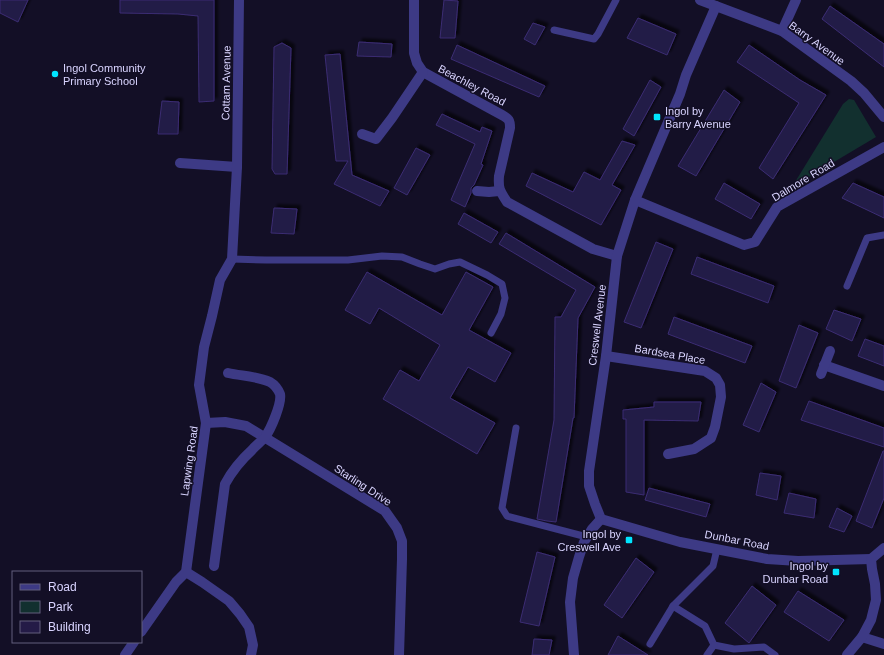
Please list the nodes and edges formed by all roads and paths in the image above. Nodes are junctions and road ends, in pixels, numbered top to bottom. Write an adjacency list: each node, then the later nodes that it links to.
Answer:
1 (239, 0): 14 (street, Cottam Avenue)
2 (414, 0): 9 (street, Beachley Road)
3 (616, 0): 7 (lane)
4 (700, 0): 6 (street, Barry Avenue)
5 (796, 0): 8 (street)
6 (716, 6): 8 (street, Barry Avenue); 17 (street, Creswell Avenue)
7 (554, 30)
8 (782, 31): 10 (street, Barry Avenue)
9 (423, 72): 11 (street, Beachley Road); 16 (street, Beachley Road)
10 (884, 117)
11 (362, 134)
12 (884, 147): 17 (street, Dalmore Road)
13 (180, 164): 14 (street)
14 (237, 167): 20 (street, Cottam Avenue)
15 (477, 191): 16 (street)
16 (499, 191): 19 (street)
17 (635, 200): 19 (street, Creswell Avenue)
18 (884, 235): 21 (lane)
19 (617, 256): 24 (street, Creswell Avenue)
20 (232, 259): 22 (lane); 27 (street, Lapwing Road)
21 (847, 286)
22 (491, 333)
23 (830, 351): 26 (street)
24 (606, 356): 30 (street, Bardsea Place); 31 (street, Creswell Avenue)
25 (228, 374): 29 (street)
26 (884, 386)
27 (206, 423): 29 (street, Starling Drive); 37 (street, Lapwing Road)
28 (516, 428): 32 (lane)
29 (265, 437): 36 (street); 47 (street, Starling Drive)
30 (668, 454)
31 (602, 519): 32 (street); 34 (street, Dunbar Road)
32 (587, 537): 48 (street)
33 (884, 548): 35 (street)
34 (717, 549): 35 (street, Dunbar Road); 38 (lane)
35 (871, 559): 40 (street)
36 (214, 566)
37 (186, 572): 39 (street); 46 (street)
38 (673, 606): 42 (lane); 44 (lane)
39 (142, 631)
40 (862, 637): 43 (street); 51 (street)
41 (133, 643): 45 (street)
42 (650, 644)
43 (884, 644)
44 (714, 645): 49 (lane); 50 (lane)
45 (125, 655)
46 (251, 655)
47 (399, 655)
48 (574, 655)
49 (707, 655)
50 (775, 655)
51 (846, 655)

